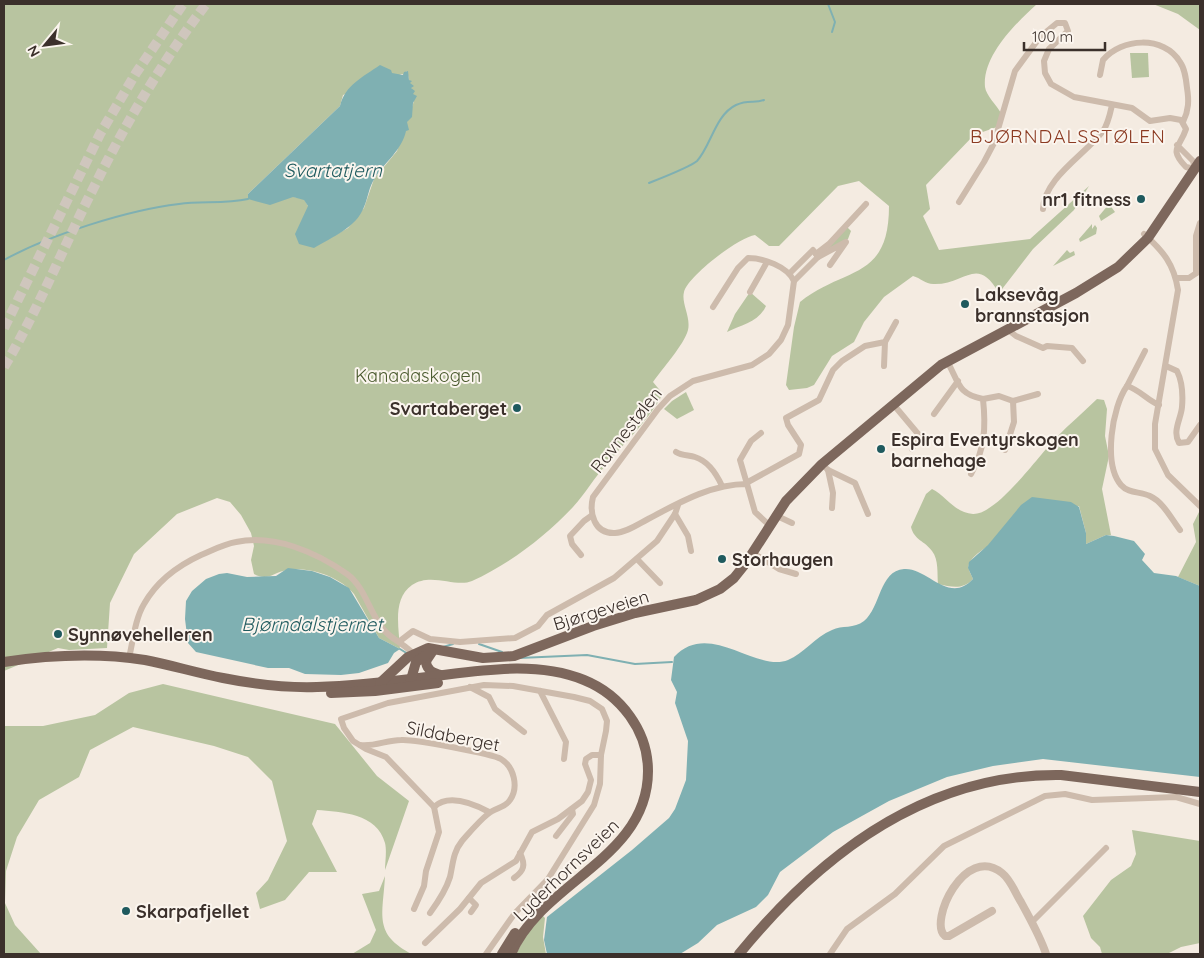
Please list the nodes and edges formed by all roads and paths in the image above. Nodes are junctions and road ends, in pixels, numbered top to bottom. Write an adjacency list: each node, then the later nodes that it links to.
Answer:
1 (1100, 75): 3 (street)
2 (1112, 105): 3 (street); 6 (street); 8 (street)
3 (1183, 122): 5 (street)
4 (1200, 152): 5 (main road, Bjørgeveien)
5 (1194, 165): 10 (main road, Bjørgeveien)
6 (959, 202)
7 (866, 204): 11 (street)
8 (1043, 209)
9 (1200, 223): 14 (street)
10 (1146, 236): 16 (street); 20 (main road, Bjørgeveien)
11 (817, 255): 13 (street); 15 (street)
12 (767, 262): 15 (street); 17 (street); 18 (street)
13 (830, 265)
14 (1198, 272): 16 (street)
15 (792, 277): 52 (street, Ravnestølen)
16 (1176, 278): 26 (street)
17 (750, 292)
18 (712, 307)
19 (896, 322): 21 (street)
20 (1007, 329): 23 (main road, Bjørgeveien); 24 (street)
21 (885, 342): 25 (street); 44 (street)
22 (1145, 351): 28 (street)
23 (947, 361): 27 (street); 32 (main road, Bjørgeveien)
24 (1082, 361)
25 (884, 366)
26 (1166, 366): 33 (street); 35 (street)
27 (958, 381): 30 (street); 34 (street)
28 (1127, 386): 33 (street); 55 (street)
29 (1038, 394): 31 (street)
30 (983, 399): 31 (street); 43 (street)
31 (1013, 401): 40 (street)
32 (893, 404): 37 (street); 42 (main road, Bjørgeveien)
33 (1159, 405): 47 (street)
34 (934, 414)
35 (1200, 425)
36 (761, 433): 44 (street)
37 (919, 434): 38 (street); 39 (street)
38 (926, 440)
39 (912, 449)
40 (1005, 450)
41 (676, 452): 45 (street)
42 (825, 467): 48 (street); 50 (street); 51 (main road, Bjørgeveien)
43 (971, 474)
44 (747, 483): 45 (street); 54 (street)
45 (722, 486): 46 (street)
46 (678, 504): 49 (street); 52 (street)
47 (1200, 506)
48 (832, 508)
49 (675, 514): 56 (street); 59 (street)
50 (868, 514)
51 (775, 515): 53 (street); 54 (main road, Bjørgeveien)
52 (591, 516): 58 (street)
53 (792, 523)
54 (769, 525): 57 (main road, Bjørgeveien)
55 (1180, 530)
56 (691, 551)
57 (753, 553): 60 (street); 63 (main road, Bjørgeveien)
58 (581, 555)
59 (637, 559): 61 (street); 62 (street)
60 (796, 574)
61 (660, 583)
62 (400, 641): 64 (street); 65 (street)
63 (437, 651): 64 (main road, Bjørgeveien); 67 (main road)
64 (416, 657): 69 (main road); 70 (main road, Bjørgeveien)
65 (129, 658): 66 (main road, Lyderhornsveien); 68 (main road, Lyderhornsveien)
66 (4, 662)
67 (442, 676): 69 (main road, Lyderhornsveien); 96 (main road, Lyderhornsveien)
68 (233, 680): 69 (main road, Lyderhornsveien); 70 (main road, Lyderhornsveien)
69 (409, 682): 70 (main road, Lyderhornsveien); 95 (main road, Lyderhornsveien)
70 (380, 683)
71 (470, 687): 72 (street); 73 (street); 74 (street)
72 (540, 691): 75 (street); 76 (street)
73 (524, 732)
74 (359, 745): 79 (street); 81 (street, Sildaberget)
75 (601, 755): 80 (street); 94 (street)
76 (564, 760)
77 (1200, 792): 93 (main road)
78 (1200, 804): 99 (street)
79 (434, 807): 81 (street); 87 (street)
80 (572, 809): 82 (street); 84 (street)
81 (489, 812): 90 (street, Sildaberget)
82 (556, 836)
83 (1106, 848): 91 (street)
84 (520, 854): 85 (street); 86 (street)
85 (514, 878)
86 (469, 898): 89 (street); 92 (street)
87 (414, 909)
88 (992, 911): 91 (street)
89 (471, 912)
90 (430, 913)
91 (1032, 922): 100 (street)
92 (425, 943)
93 (748, 943): 97 (main road); 98 (main road)
94 (486, 954)
95 (502, 954)
96 (511, 954)
97 (730, 954)
98 (739, 954)
99 (830, 954)
100 (1046, 954)

